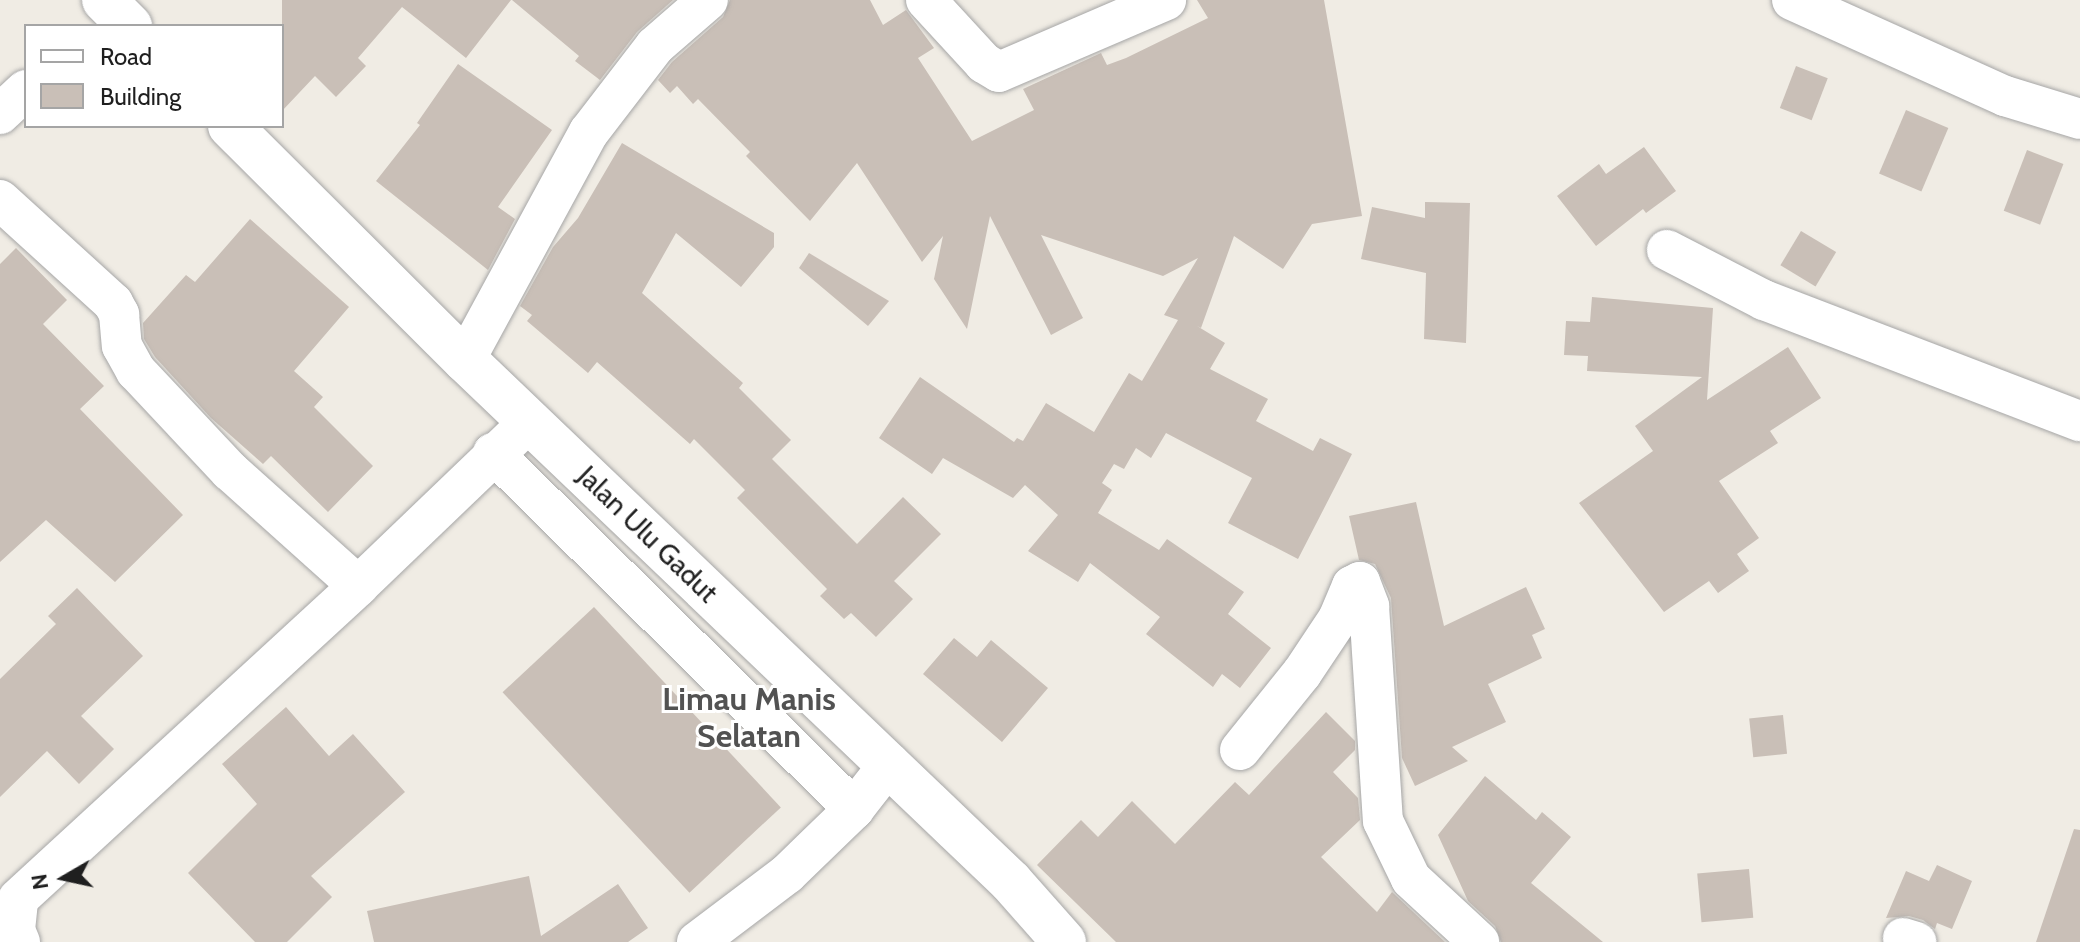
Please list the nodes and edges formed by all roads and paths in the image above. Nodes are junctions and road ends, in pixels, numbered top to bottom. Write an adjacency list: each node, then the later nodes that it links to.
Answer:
1 (708, 0): 11 (street)
2 (926, 0): 3 (street)
3 (1166, 0)
4 (1792, 0): 7 (street)
5 (24, 92): 6 (street)
6 (0, 114)
7 (2080, 119)
8 (232, 128): 11 (street, Jalan Ulu Gadut)
9 (0, 200): 15 (street)
10 (1667, 250): 13 (street)
11 (465, 360): 12 (street, Jalan Ulu Gadut)
12 (530, 421): 14 (street); 17 (street, Jalan Ulu Gadut)
13 (2080, 421)
14 (493, 453): 15 (street); 18 (street)
15 (358, 586): 19 (street)
16 (1240, 750): 22 (street)
17 (890, 763): 18 (street); 21 (street, Jalan Ulu Gadut)
18 (854, 809): 20 (street)
19 (20, 942)
20 (697, 942)
21 (1064, 942)
22 (1479, 942)

